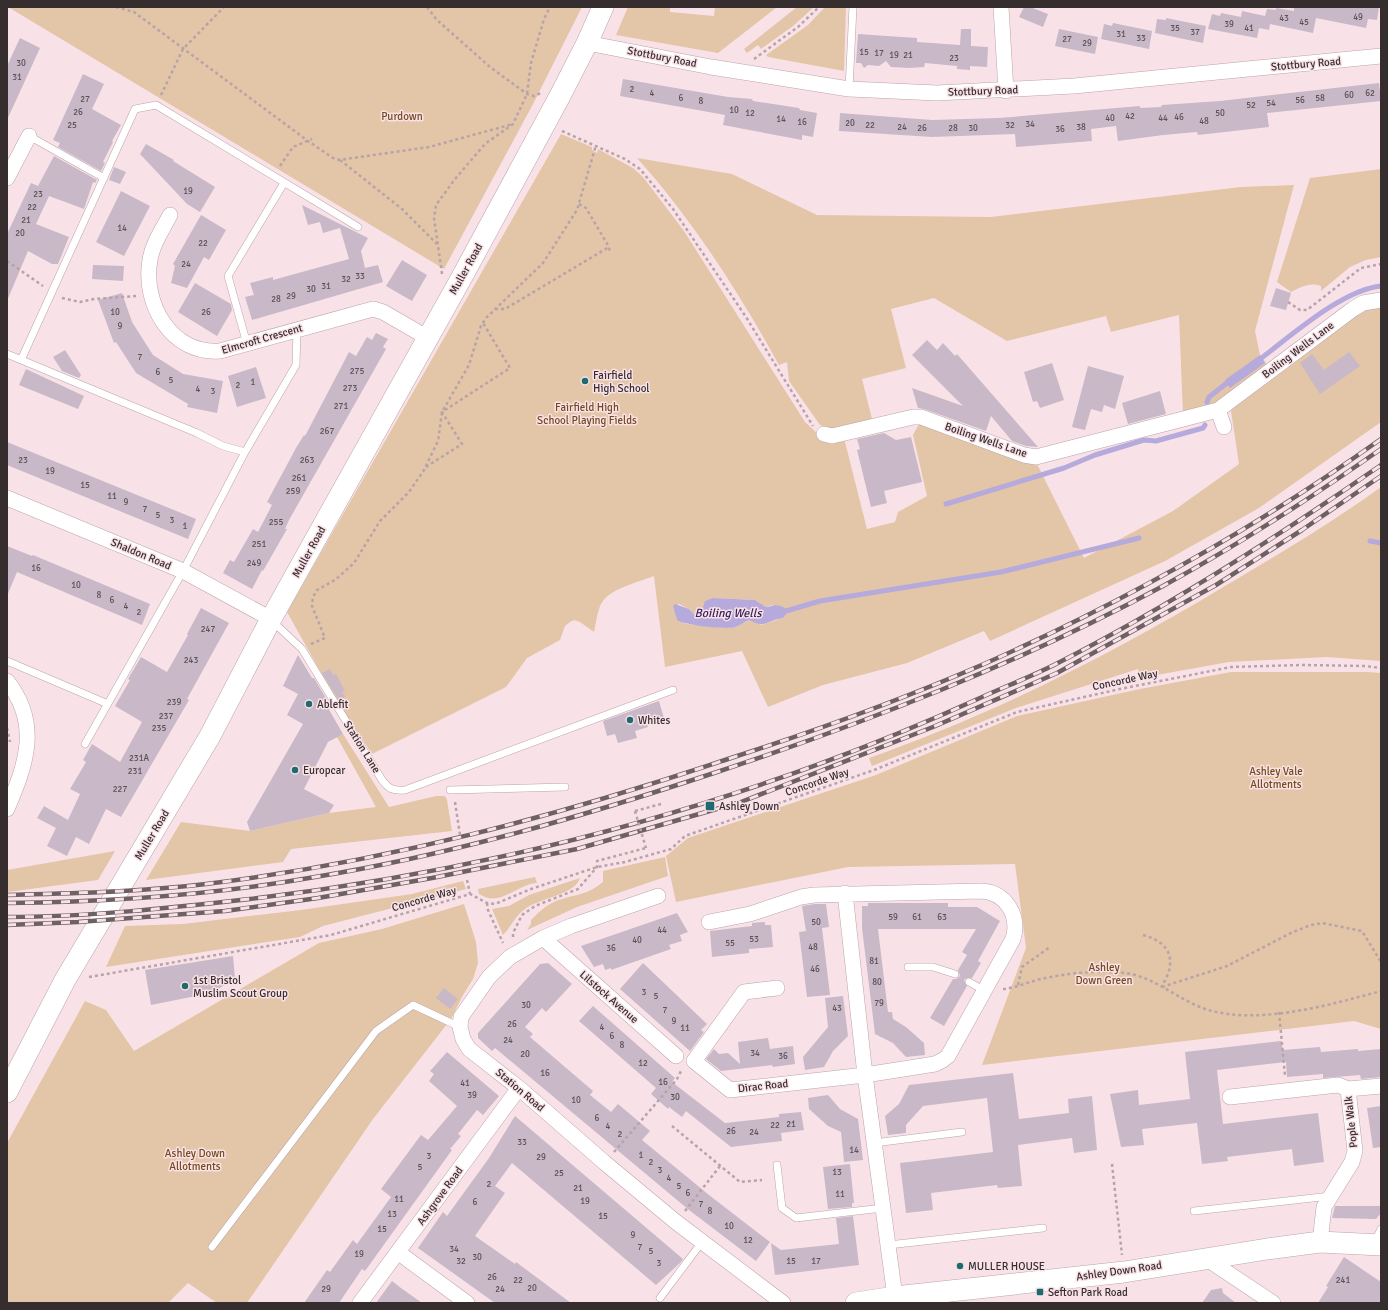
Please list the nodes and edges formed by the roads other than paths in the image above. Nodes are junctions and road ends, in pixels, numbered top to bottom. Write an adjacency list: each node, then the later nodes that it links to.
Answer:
1 (603, 7): 4 (main road, Muller Road)
2 (853, 7): 6 (lane)
3 (1001, 7): 7 (street)
4 (587, 43): 6 (street, Stottbury Road); 16 (main road, Muller Road)
5 (1381, 56): 7 (street, Stottbury Road)
6 (849, 89): 7 (street, Stottbury Road)
7 (1006, 91)
8 (29, 136): 9 (street); 10 (lane)
9 (7, 178)
10 (104, 178): 11 (lane); 19 (lane)
11 (284, 183): 13 (lane); 17 (lane)
12 (170, 215): 17 (street, Elmcroft Crescent)
13 (358, 228)
14 (1381, 300): 20 (street, Boiling Wells Lane)
15 (297, 329): 16 (street, Elmcroft Crescent); 17 (street, Elmcroft Crescent); 23 (lane)
16 (428, 338): 26 (main road, Muller Road)
17 (247, 344)
18 (7, 354): 19 (lane)
19 (21, 360): 23 (lane)
20 (1218, 410): 21 (street); 22 (street, Boiling Wells Lane)
21 (1224, 427)
22 (824, 434)
23 (245, 452): 25 (lane)
24 (7, 498): 25 (street, Shaldon Road)
25 (182, 571): 26 (street, Shaldon Road); 30 (lane)
26 (271, 619): 29 (lane, Station Lane); 50 (main road, Muller Road)
27 (7, 661): 30 (lane)
28 (7, 682): 34 (street)
29 (673, 690)
30 (108, 704): 31 (lane)
31 (85, 744)
32 (565, 787): 33 (lane)
33 (450, 790)
34 (7, 809)
35 (845, 893): 37 (street, Dirac Road); 43 (street, Dirac Road); 46 (street)
36 (658, 896): 38 (street)
37 (709, 922)
38 (543, 938): 44 (street); 45 (street, Lilstock Avenue)
39 (908, 967): 40 (lane)
40 (955, 974)
41 (969, 982): 43 (lane)
42 (777, 988): 46 (street, Dirac Road)
43 (985, 991): 46 (street, Dirac Road)
44 (460, 1027): 48 (street, Station Road); 63 (lane)
45 (679, 1061)
46 (865, 1075): 53 (street)
47 (1381, 1086): 49 (street, Pople Walk)
48 (519, 1088): 60 (street, Station Road); 64 (street, Ashgrove Road)
49 (1348, 1089): 51 (street, Pople Walk); 55 (street, Pople Walk)
50 (7, 1092)
51 (1230, 1097)
52 (962, 1132): 53 (lane)
53 (874, 1143): 56 (street)
54 (777, 1165): 56 (lane)
55 (1331, 1196): 57 (lane); 61 (street, Pople Walk)
56 (883, 1208): 62 (street)
57 (1194, 1211)
58 (1043, 1228): 62 (lane)
59 (1378, 1240): 61 (main road, Ashley Down Road)
60 (702, 1242): 67 (lane); 70 (street, Station Road)
61 (1320, 1242): 65 (main road, Ashley Down Road)
62 (888, 1245): 66 (street)
63 (212, 1247)
64 (399, 1253): 68 (street, Ashgrove Road); 69 (street)
65 (1207, 1259): 66 (main road, Ashley Down Road); 72 (street)
66 (894, 1297): 71 (main road, Ashley Down Road)
67 (660, 1298)
68 (360, 1303)
69 (467, 1303)
70 (783, 1303)
71 (856, 1303)
72 (1273, 1303)

